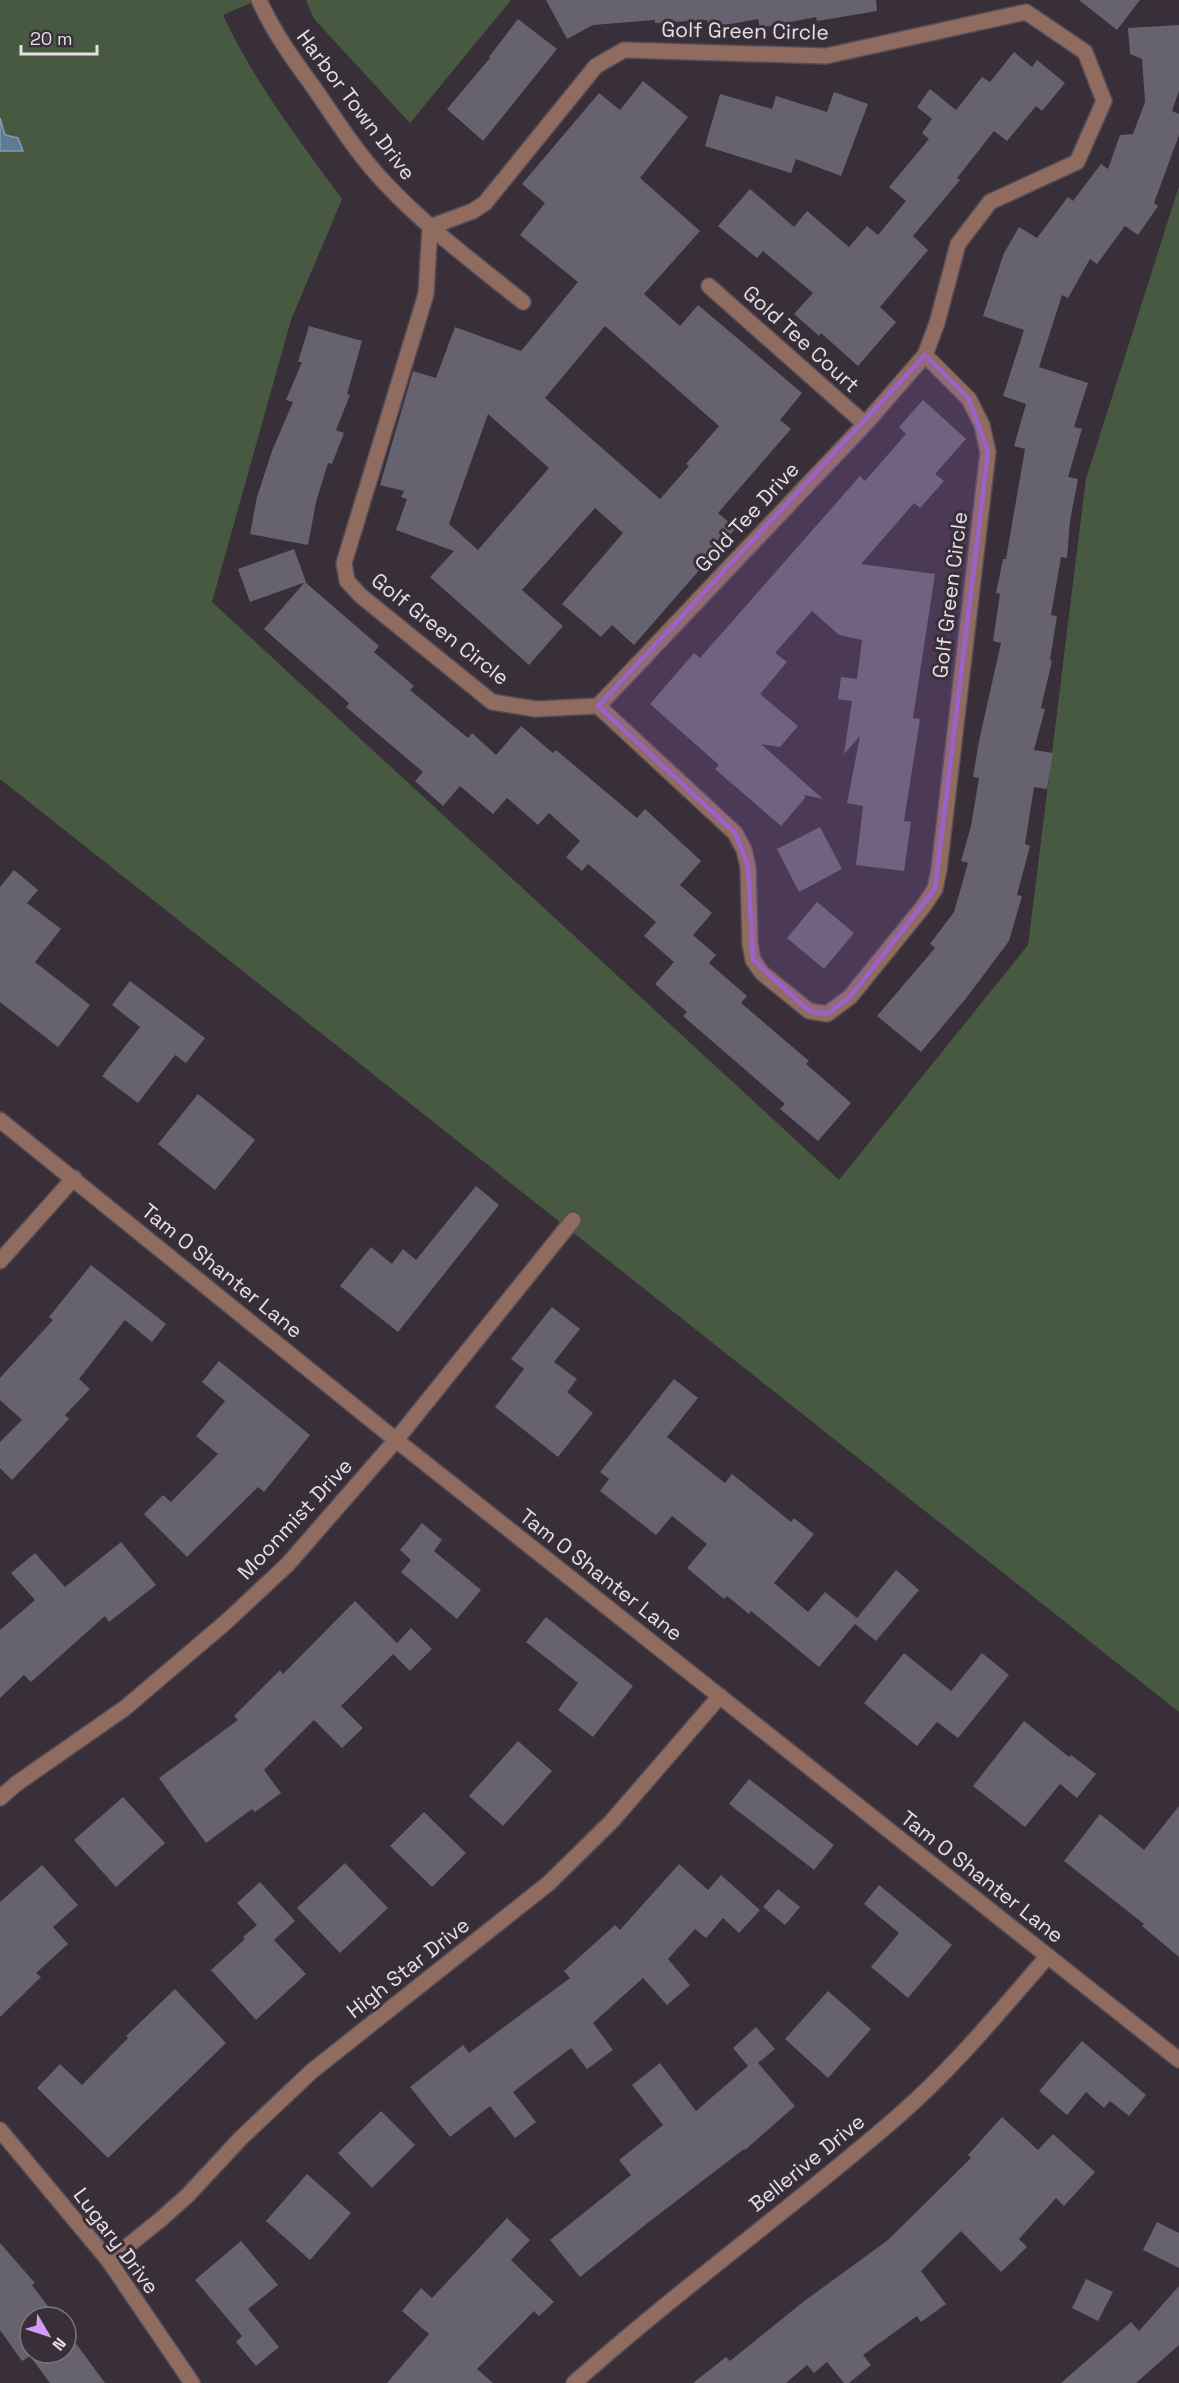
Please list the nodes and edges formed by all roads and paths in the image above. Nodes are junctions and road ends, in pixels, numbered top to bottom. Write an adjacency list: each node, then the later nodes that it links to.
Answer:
1 (259, 0): 2 (street, Harbor Town Drive)
2 (430, 226): 4 (street, Harbor Town Drive); 5 (street, Golf Green Circle); 7 (street, Golf Green Circle)
3 (709, 286): 6 (street, Gold Tee Court)
4 (523, 302)
5 (925, 355): 6 (street, Gold Tee Drive); 7 (street, Golf Green Circle)
6 (865, 424): 7 (street, Gold Tee Drive)
7 (598, 706)
8 (0, 1120): 9 (street, Tam O Shanter Lane)
9 (74, 1178): 11 (street); 12 (street, Tam O Shanter Lane)
10 (573, 1220): 12 (street, Moonmist Drive)
11 (0, 1261)
12 (396, 1440): 13 (street, Tam O Shanter Lane); 14 (street, Moonmist Drive)
13 (720, 1696): 15 (street, Tam O Shanter Lane); 18 (street, High Star Drive)
14 (0, 1798)
15 (1048, 1956): 16 (street, Tam O Shanter Lane); 20 (street, Bellerive Drive)
16 (1179, 2060)
17 (0, 2130): 18 (street, Lugary Drive)
18 (109, 2261): 19 (street, Lugary Drive)
19 (192, 2383)
20 (574, 2383)

